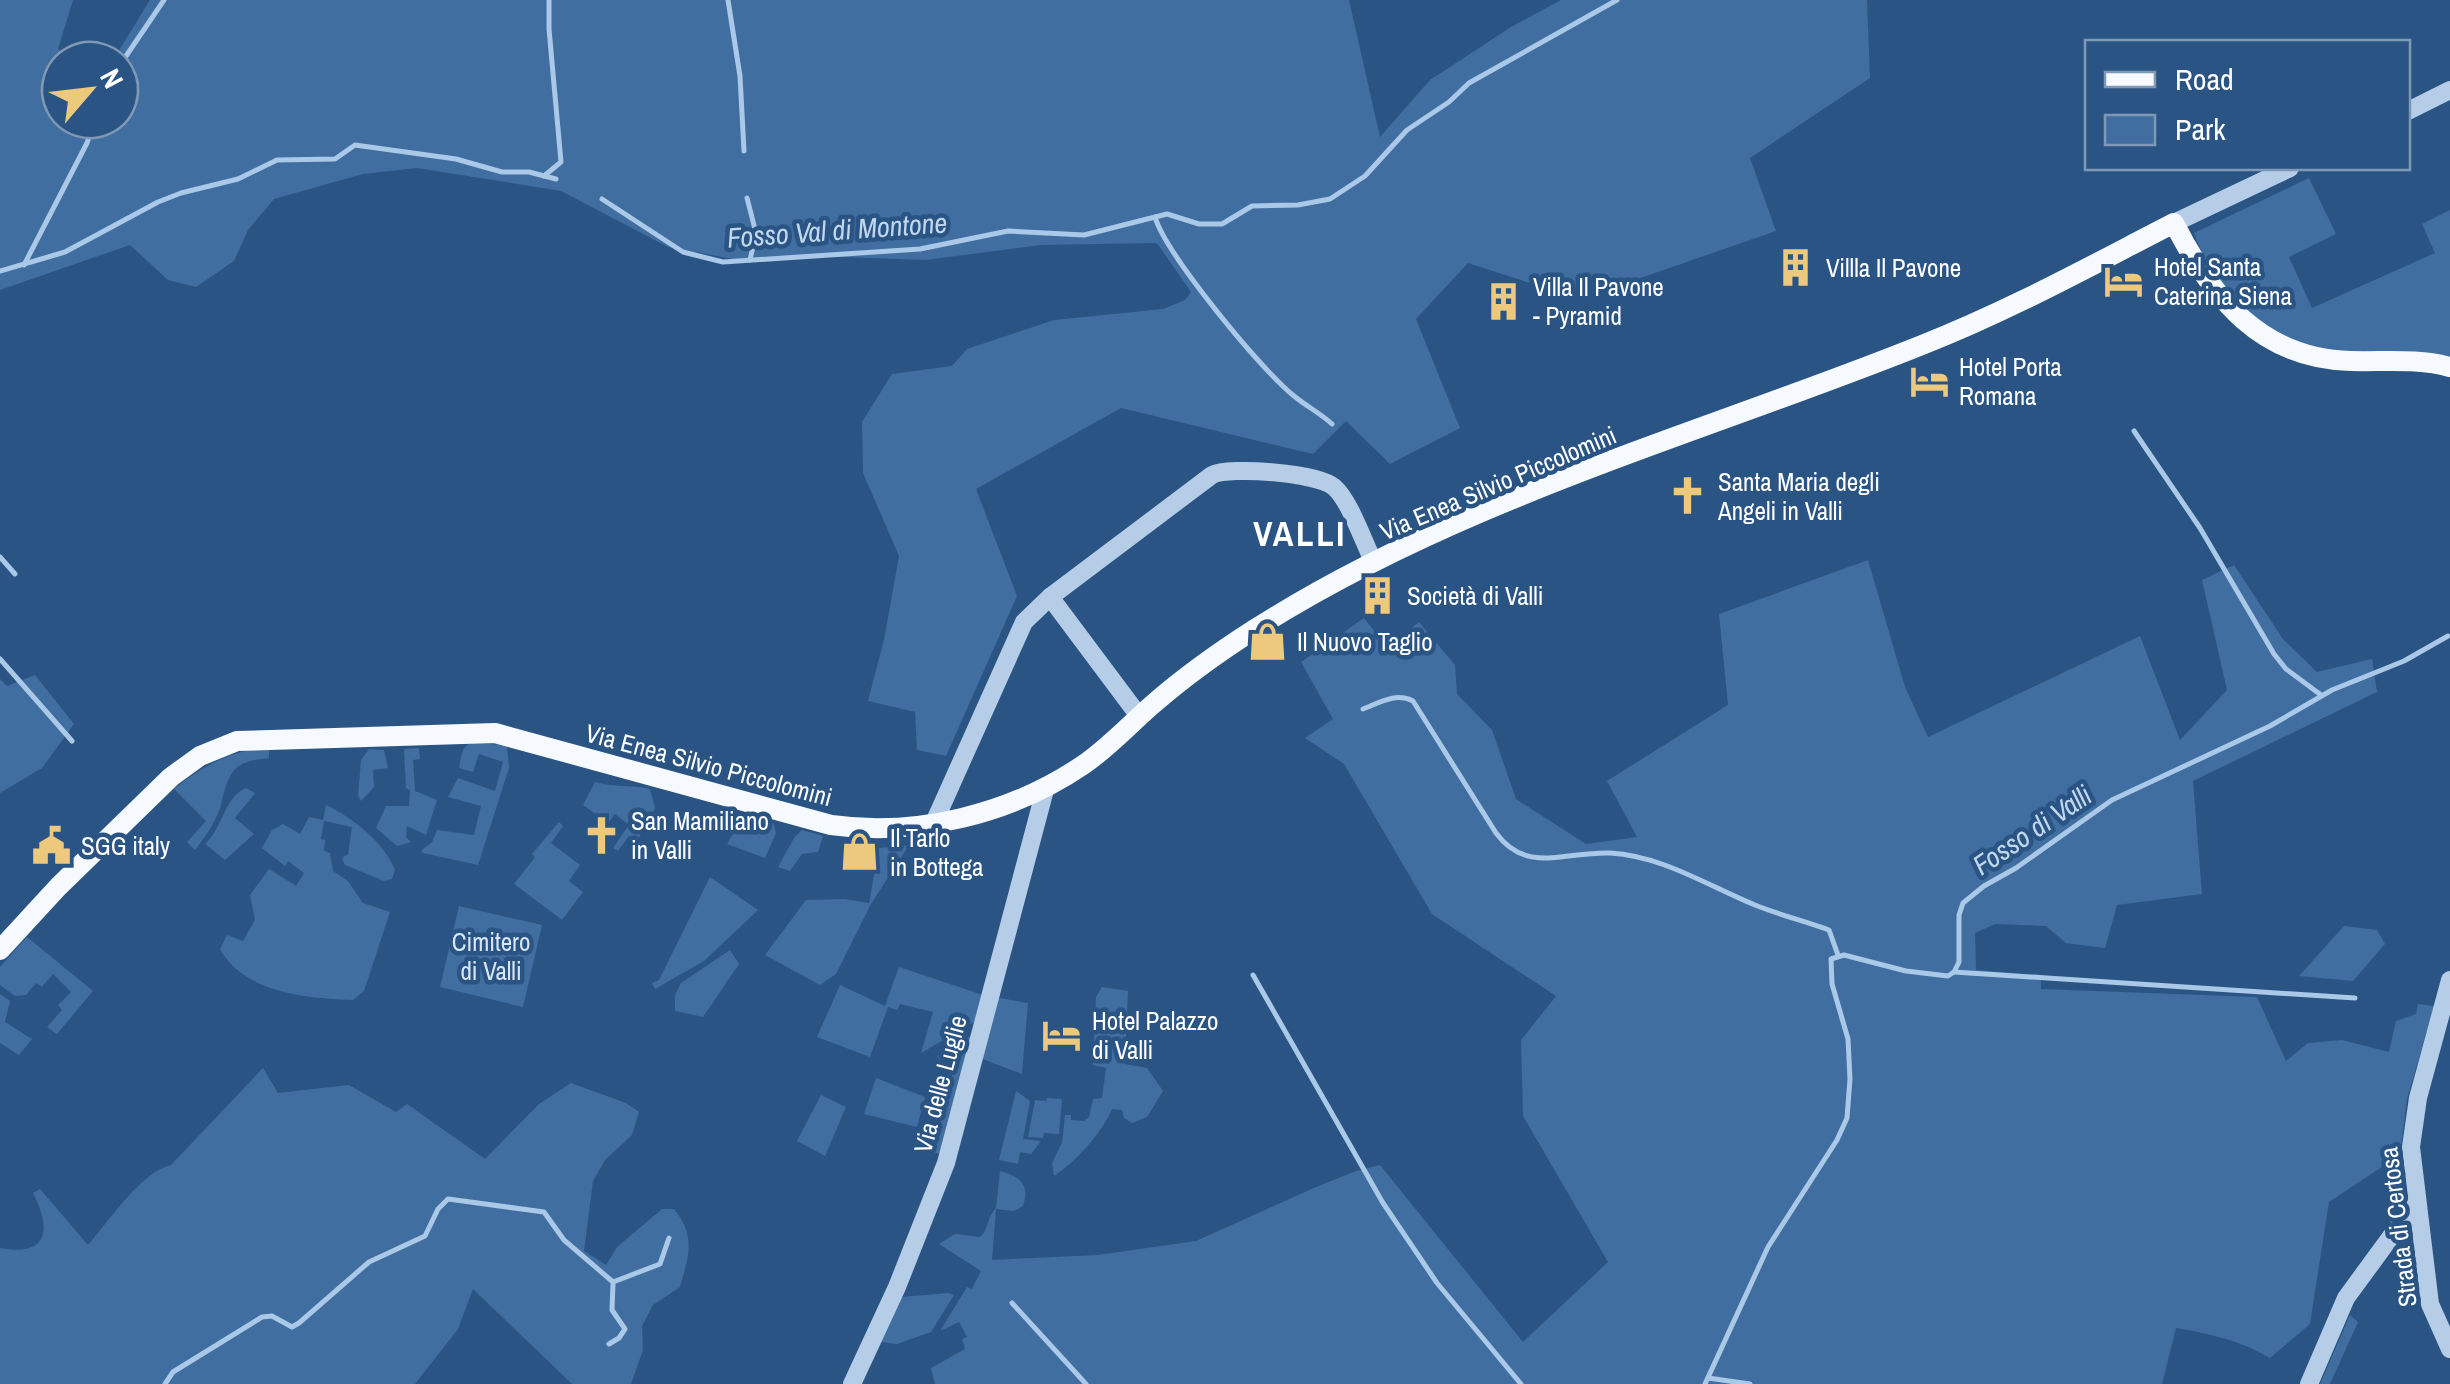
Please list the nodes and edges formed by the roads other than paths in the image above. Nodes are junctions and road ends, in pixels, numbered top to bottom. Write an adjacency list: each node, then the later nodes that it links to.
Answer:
1 (2450, 90): 2 (street)
2 (2410, 110)
3 (2286, 170): 4 (street, Via Enea Silvio Piccolomini)
4 (2174, 223): 5 (main road); 6 (main road, Via Enea Silvio Piccolomini)
5 (2450, 367)
6 (1374, 563): 7 (street); 8 (main road, Via Enea Silvio Piccolomini)
7 (1050, 598): 8 (street); 10 (street)
8 (1140, 716): 9 (main road, Via Enea Silvio Piccolomini)
9 (1046, 786): 10 (main road, Via Enea Silvio Piccolomini); 15 (street, Via delle Luglie)
10 (933, 825): 11 (main road, Via Enea Silvio Piccolomini)
11 (0, 950)
12 (2450, 980): 13 (street, Strada di Certosa)
13 (2416, 1201): 14 (street, Strada di Certosa); 16 (street)
14 (2450, 1350)
15 (852, 1384)
16 (2309, 1384)

